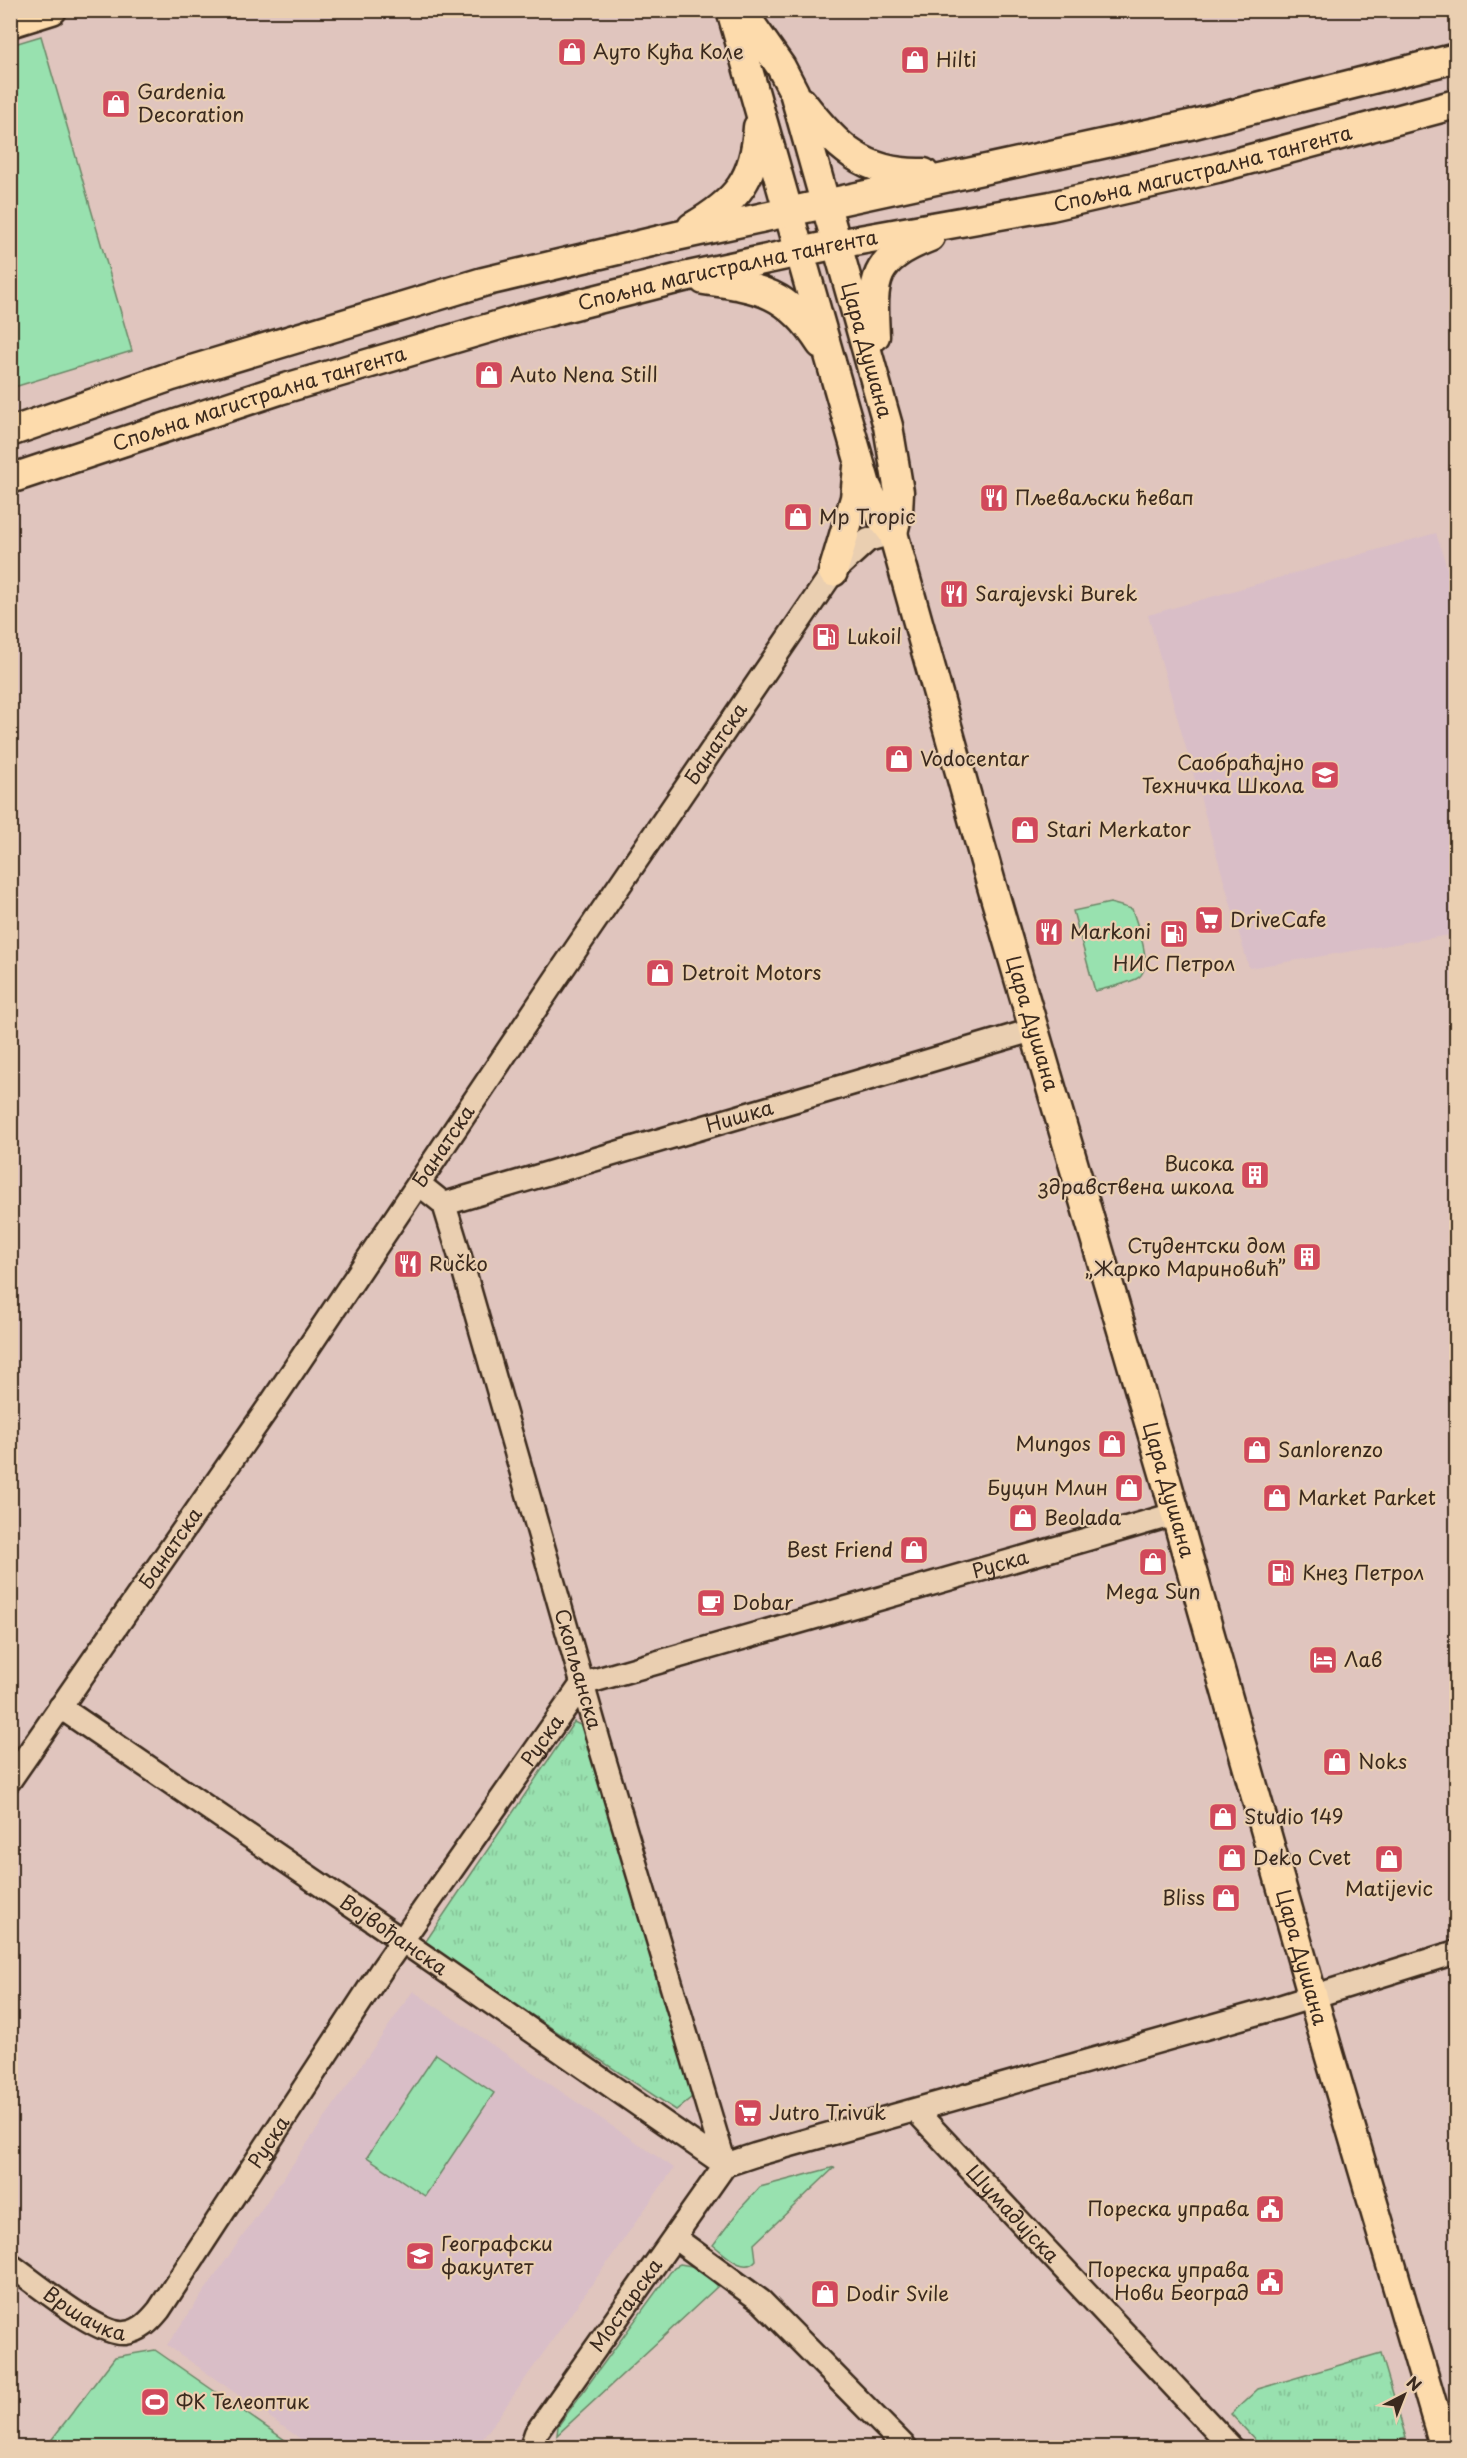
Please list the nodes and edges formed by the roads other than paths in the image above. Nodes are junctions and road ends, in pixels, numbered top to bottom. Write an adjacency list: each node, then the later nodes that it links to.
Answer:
1 (52, 10): 4 (main road)
2 (731, 10): 8 (main road, Цара Душана)
3 (741, 10): 6 (main road, Цара Душана)
4 (10, 23)
5 (1456, 58): 9 (main road)
6 (794, 92): 9 (main road); 10 (main road, Цара Душана)
7 (1456, 104): 12 (main road, Спољна магистрална тангента)
8 (759, 106): 11 (main road, Цара Душана); 13 (main road)
9 (965, 173): 10 (main road)
10 (826, 203): 11 (main road); 14 (main road, Цара Душана)
11 (789, 212): 13 (main road); 15 (main road, Цара Душана)
12 (978, 219): 14 (main road, Спољна магистрална тангента); 19 (main road)
13 (677, 236): 18 (main road)
14 (837, 244): 15 (main road, Спољна магистрална тангента); 19 (main road, Цара Душана)
15 (800, 252): 16 (main road, Спољна магистрална тангента); 17 (main road, Цара Душана)
16 (684, 277): 17 (main road); 20 (main road, Спољна магистрална тангента)
17 (831, 359): 22 (main road, Цара Душана)
18 (172, 376): 20 (main road); 21 (main road)
19 (878, 386): 24 (main road, Цара Душана)
20 (187, 420): 23 (main road, Спољна магистрална тангента)
21 (10, 432)
22 (858, 456): 24 (main road, Цара Душана); 25 (main road)
23 (10, 479)
24 (893, 532): 25 (street, Банатска); 26 (main road, Цара Душана)
25 (833, 572): 27 (street, Банатска)
26 (1033, 1030): 28 (street, Нишка); 29 (main road, Цара Душана)
27 (419, 1184): 28 (street); 31 (street, Банатска)
28 (444, 1203): 30 (street, Скопљанска)
29 (1175, 1514): 30 (street, Руска); 35 (main road, Цара Душана)
30 (582, 1684): 33 (street, Руска); 37 (street, Скопљанска)
31 (60, 1707): 32 (street, Банатска); 33 (street, Војвођанска)
32 (10, 1780)
33 (402, 1941): 37 (street, Војвођанска); 40 (street, Руска)
34 (1456, 1952): 35 (street)
35 (1313, 1996): 36 (street); 44 (main road, Цара Душана)
36 (916, 2111): 37 (street); 43 (street, Шумадијска)
37 (725, 2165): 38 (street, Мостарска)
38 (675, 2238): 41 (street, Мостарска); 42 (street)
39 (10, 2265): 40 (street, Вршачка)
40 (159, 2310)
41 (531, 2448)
42 (906, 2448)
43 (1232, 2448)
44 (1445, 2448)

